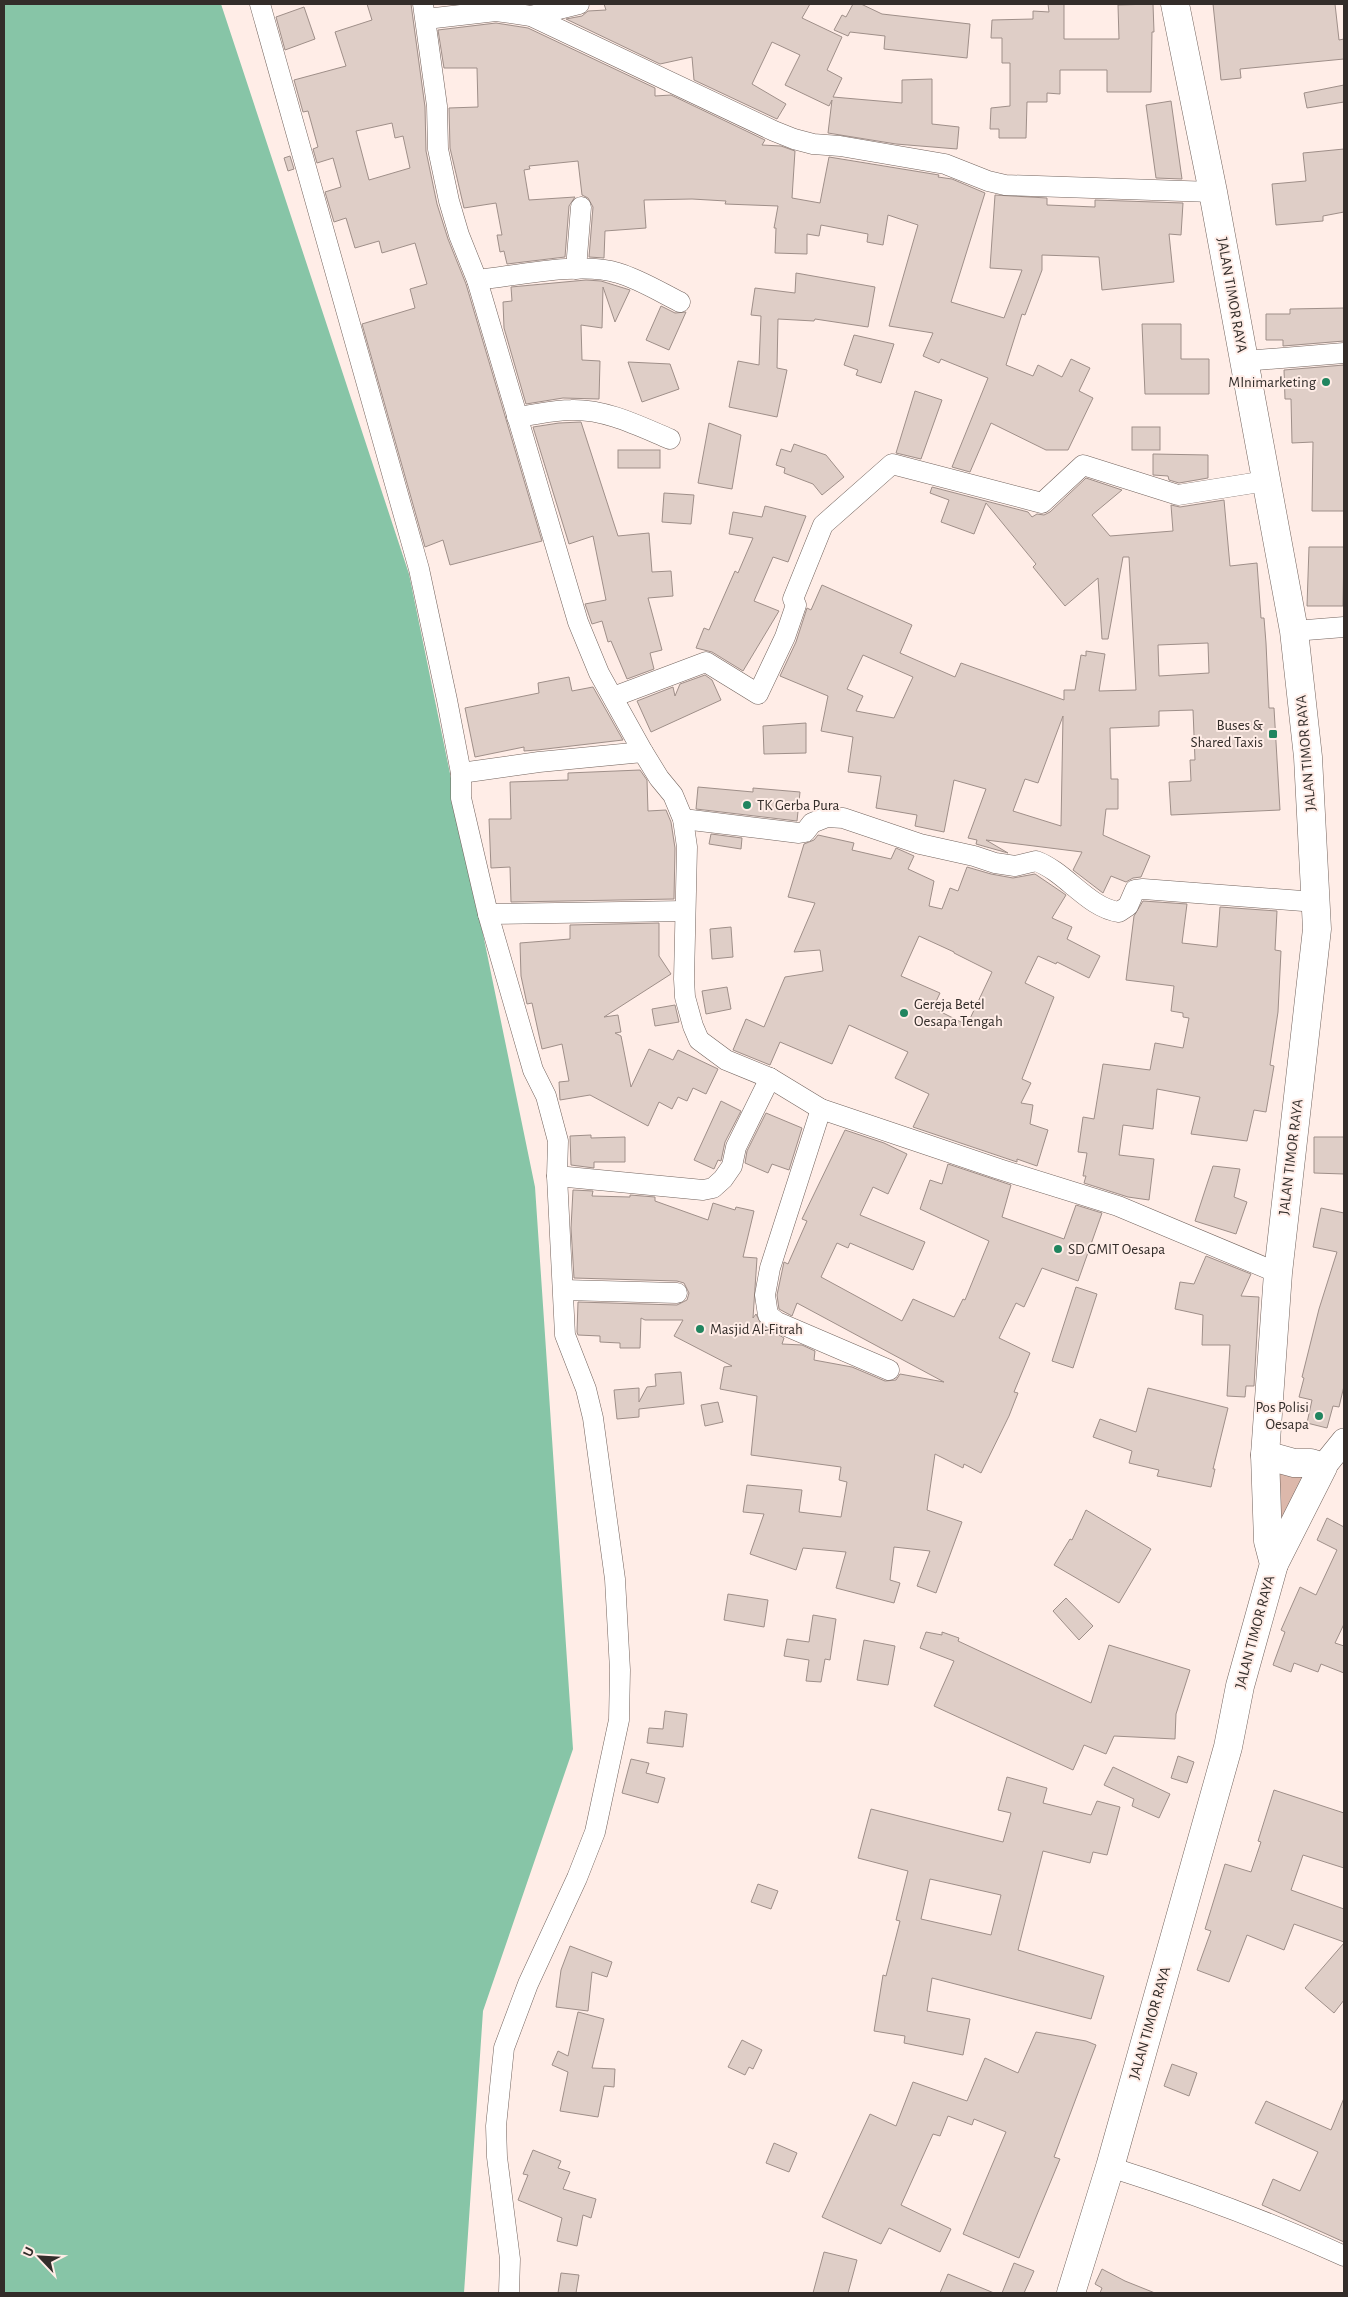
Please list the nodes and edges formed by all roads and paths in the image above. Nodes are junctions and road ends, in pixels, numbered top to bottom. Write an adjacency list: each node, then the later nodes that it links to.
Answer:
1 (260, 4): 20 (street)
2 (579, 4): 5 (street)
3 (1175, 4): 6 (highway, JALAN TIMOR RAYA)
4 (425, 11): 5 (street); 9 (street)
5 (532, 16): 6 (street)
6 (1213, 192): 12 (highway, JALAN TIMOR RAYA)
7 (581, 207): 8 (street)
8 (576, 269): 9 (street); 10 (street)
9 (477, 280): 13 (street)
10 (680, 302)
11 (1344, 353): 12 (street)
12 (1244, 361): 15 (highway, JALAN TIMOR RAYA)
13 (517, 417): 14 (street); 18 (street)
14 (670, 439)
15 (1266, 481): 17 (highway, JALAN TIMOR RAYA); 18 (street)
16 (1344, 627): 17 (street)
17 (1294, 631): 22 (highway, JALAN TIMOR RAYA)
18 (613, 697): 19 (street)
19 (643, 752): 20 (street); 21 (street)
20 (460, 773): 24 (street)
21 (683, 819): 22 (street); 23 (street)
22 (1316, 902): 28 (highway, JALAN TIMOR RAYA)
23 (685, 911): 24 (street); 25 (street)
24 (488, 914): 27 (street)
25 (770, 1078): 26 (street); 27 (street)
26 (820, 1109): 28 (street); 31 (street)
27 (557, 1176): 29 (street)
28 (1278, 1273): 33 (highway, JALAN TIMOR RAYA)
29 (564, 1290): 30 (street); 38 (street)
30 (677, 1294)
31 (889, 1370)
32 (1344, 1441): 34 (main road)
33 (1264, 1455): 34 (highway); 35 (highway, JALAN TIMOR RAYA)
34 (1323, 1467): 35 (highway)
35 (1274, 1564): 36 (highway, JALAN TIMOR RAYA)
36 (1110, 2166): 37 (street); 39 (highway, JALAN TIMOR RAYA)
37 (1344, 2256)
38 (508, 2293)
39 (1071, 2293)

